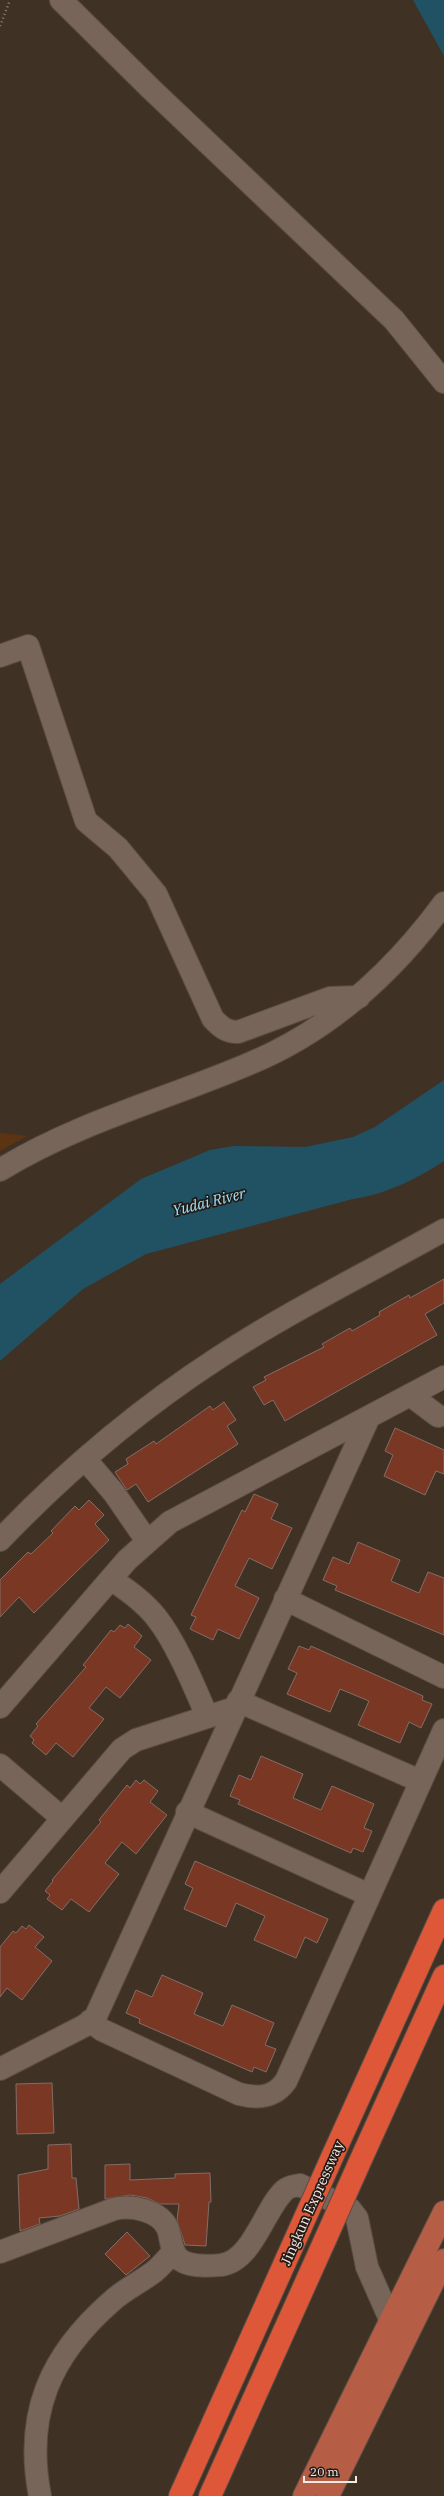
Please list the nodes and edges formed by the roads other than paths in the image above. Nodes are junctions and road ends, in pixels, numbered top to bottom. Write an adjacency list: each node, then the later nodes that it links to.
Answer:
1 (61, 0): 2 (street)
2 (444, 382)
3 (0, 656): 5 (street)
4 (444, 903): 5 (street)
5 (359, 997): 6 (street)
6 (0, 1170)
7 (444, 1230): 12 (street)
8 (444, 1377): 9 (street)
9 (410, 1395): 10 (street); 11 (street)
10 (438, 1416)
11 (368, 1417): 14 (street); 16 (street)
12 (85, 1459): 13 (street); 14 (street)
13 (0, 1540)
14 (147, 1541): 15 (street)
15 (111, 1579): 19 (street); 20 (street)
16 (285, 1599): 17 (street); 18 (street)
17 (444, 1676)
18 (236, 1705): 20 (street); 23 (street); 24 (street)
19 (0, 1708)
20 (207, 1716): 25 (street)
21 (444, 1730): 23 (street)
22 (0, 1765): 25 (street)
23 (420, 1781): 27 (street)
24 (188, 1812): 27 (street); 30 (street)
25 (62, 1818): 26 (street)
26 (0, 1892)
27 (369, 1895): 30 (street)
28 (444, 1910): 38 (highway, Jingkun Expressway, bridge)
29 (444, 1976): 39 (highway, Jingkun Expressway, bridge)
30 (90, 2021): 31 (street)
31 (0, 2068)
32 (444, 2212): 36 (main road)
33 (174, 2251): 34 (street); 36 (street); 37 (street)
34 (0, 2252)
35 (444, 2260): 41 (main road)
36 (390, 2319): 40 (main road)
37 (40, 2496)
38 (180, 2496)
39 (210, 2496)
40 (304, 2496)
41 (328, 2496)

